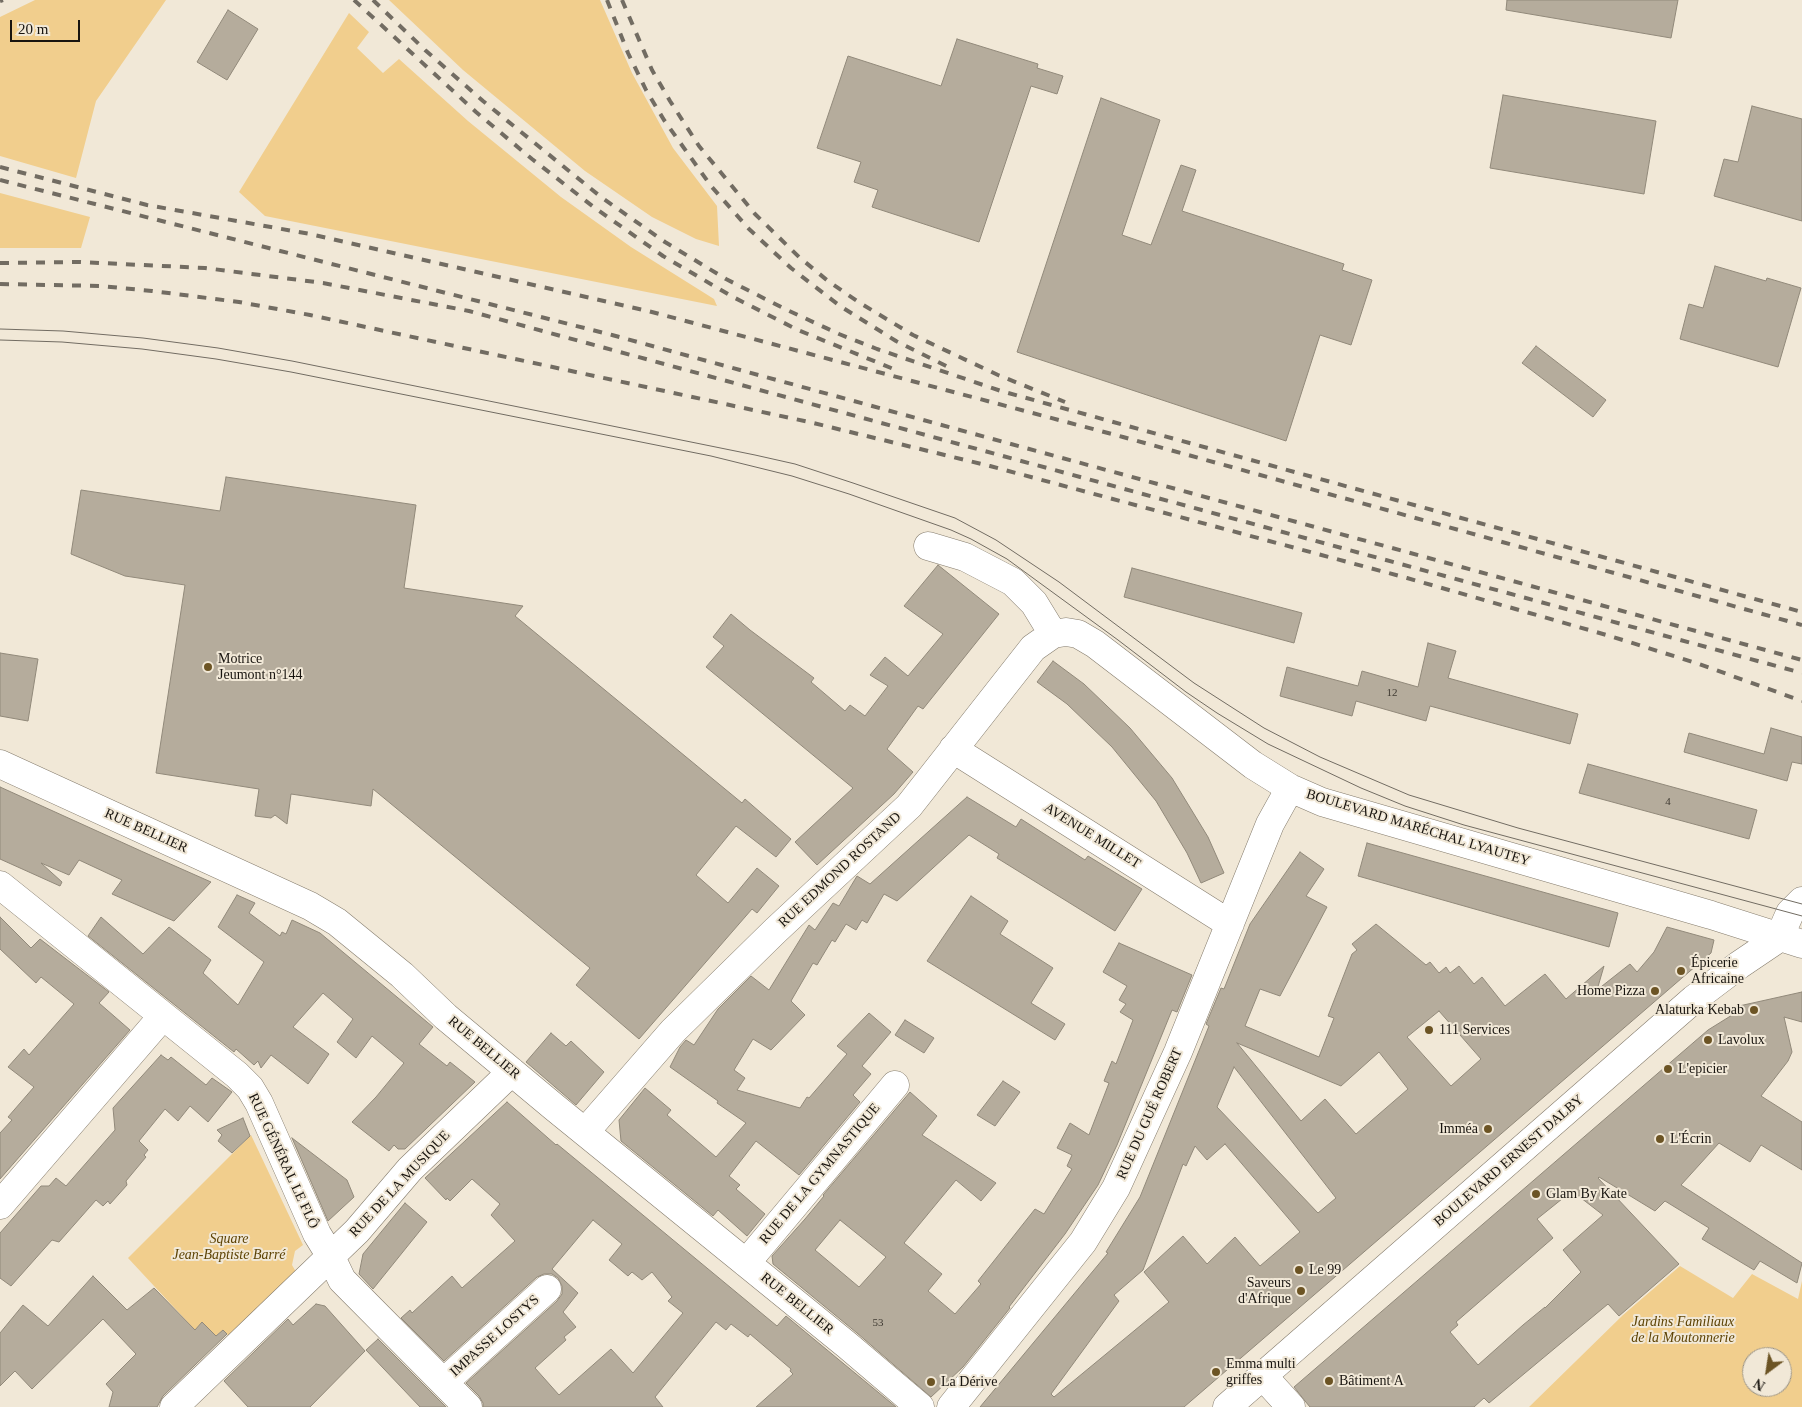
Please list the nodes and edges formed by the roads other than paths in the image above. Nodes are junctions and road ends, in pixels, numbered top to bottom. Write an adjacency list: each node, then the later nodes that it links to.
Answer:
1 (928, 546): 2 (street)
2 (1053, 634): 3 (street, RUE EDMOND ROSTAND); 5 (street, BOULEVARD MARÉCHAL LYAUTEY)
3 (953, 749): 8 (street, AVENUE MILLET); 13 (street, RUE EDMOND ROSTAND)
4 (0, 764): 11 (street, RUE BELLIER)
5 (1290, 788): 8 (street, RUE DU GUÉ ROBERT); 9 (street, BOULEVARD MARÉCHAL LYAUTEY)
6 (0, 885): 10 (street, RUE GÉNÉRAL LE FLÔ)
7 (1802, 901): 9 (street)
8 (1230, 924): 23 (street, RUE DU GUÉ ROBERT)
9 (1790, 941): 18 (street, BOULEVARD ERNEST DALBY)
10 (162, 1016): 14 (street); 15 (street, RUE GÉNÉRAL LE FLÔ)
11 (511, 1071): 13 (street, RUE BELLIER); 15 (street, RUE DE LA MUSIQUE)
12 (895, 1085): 16 (street, RUE DE LA GYMNASTIQUE)
13 (585, 1132): 16 (street, RUE BELLIER)
14 (0, 1205)
15 (330, 1255): 19 (street, RUE GÉNÉRAL LE FLÔ); 20 (street, RUE DE LA MUSIQUE)
16 (746, 1263): 22 (street, RUE BELLIER)
17 (547, 1290): 19 (street, IMPASSE LOSTYS)
18 (1263, 1376): 24 (street, BOULEVARD ERNEST DALBY); 25 (street)
19 (444, 1382): 21 (street, RUE GÉNÉRAL LE FLÔ)
20 (174, 1407)
21 (468, 1407)
22 (920, 1407)
23 (951, 1407)
24 (1227, 1407)
25 (1291, 1407)

